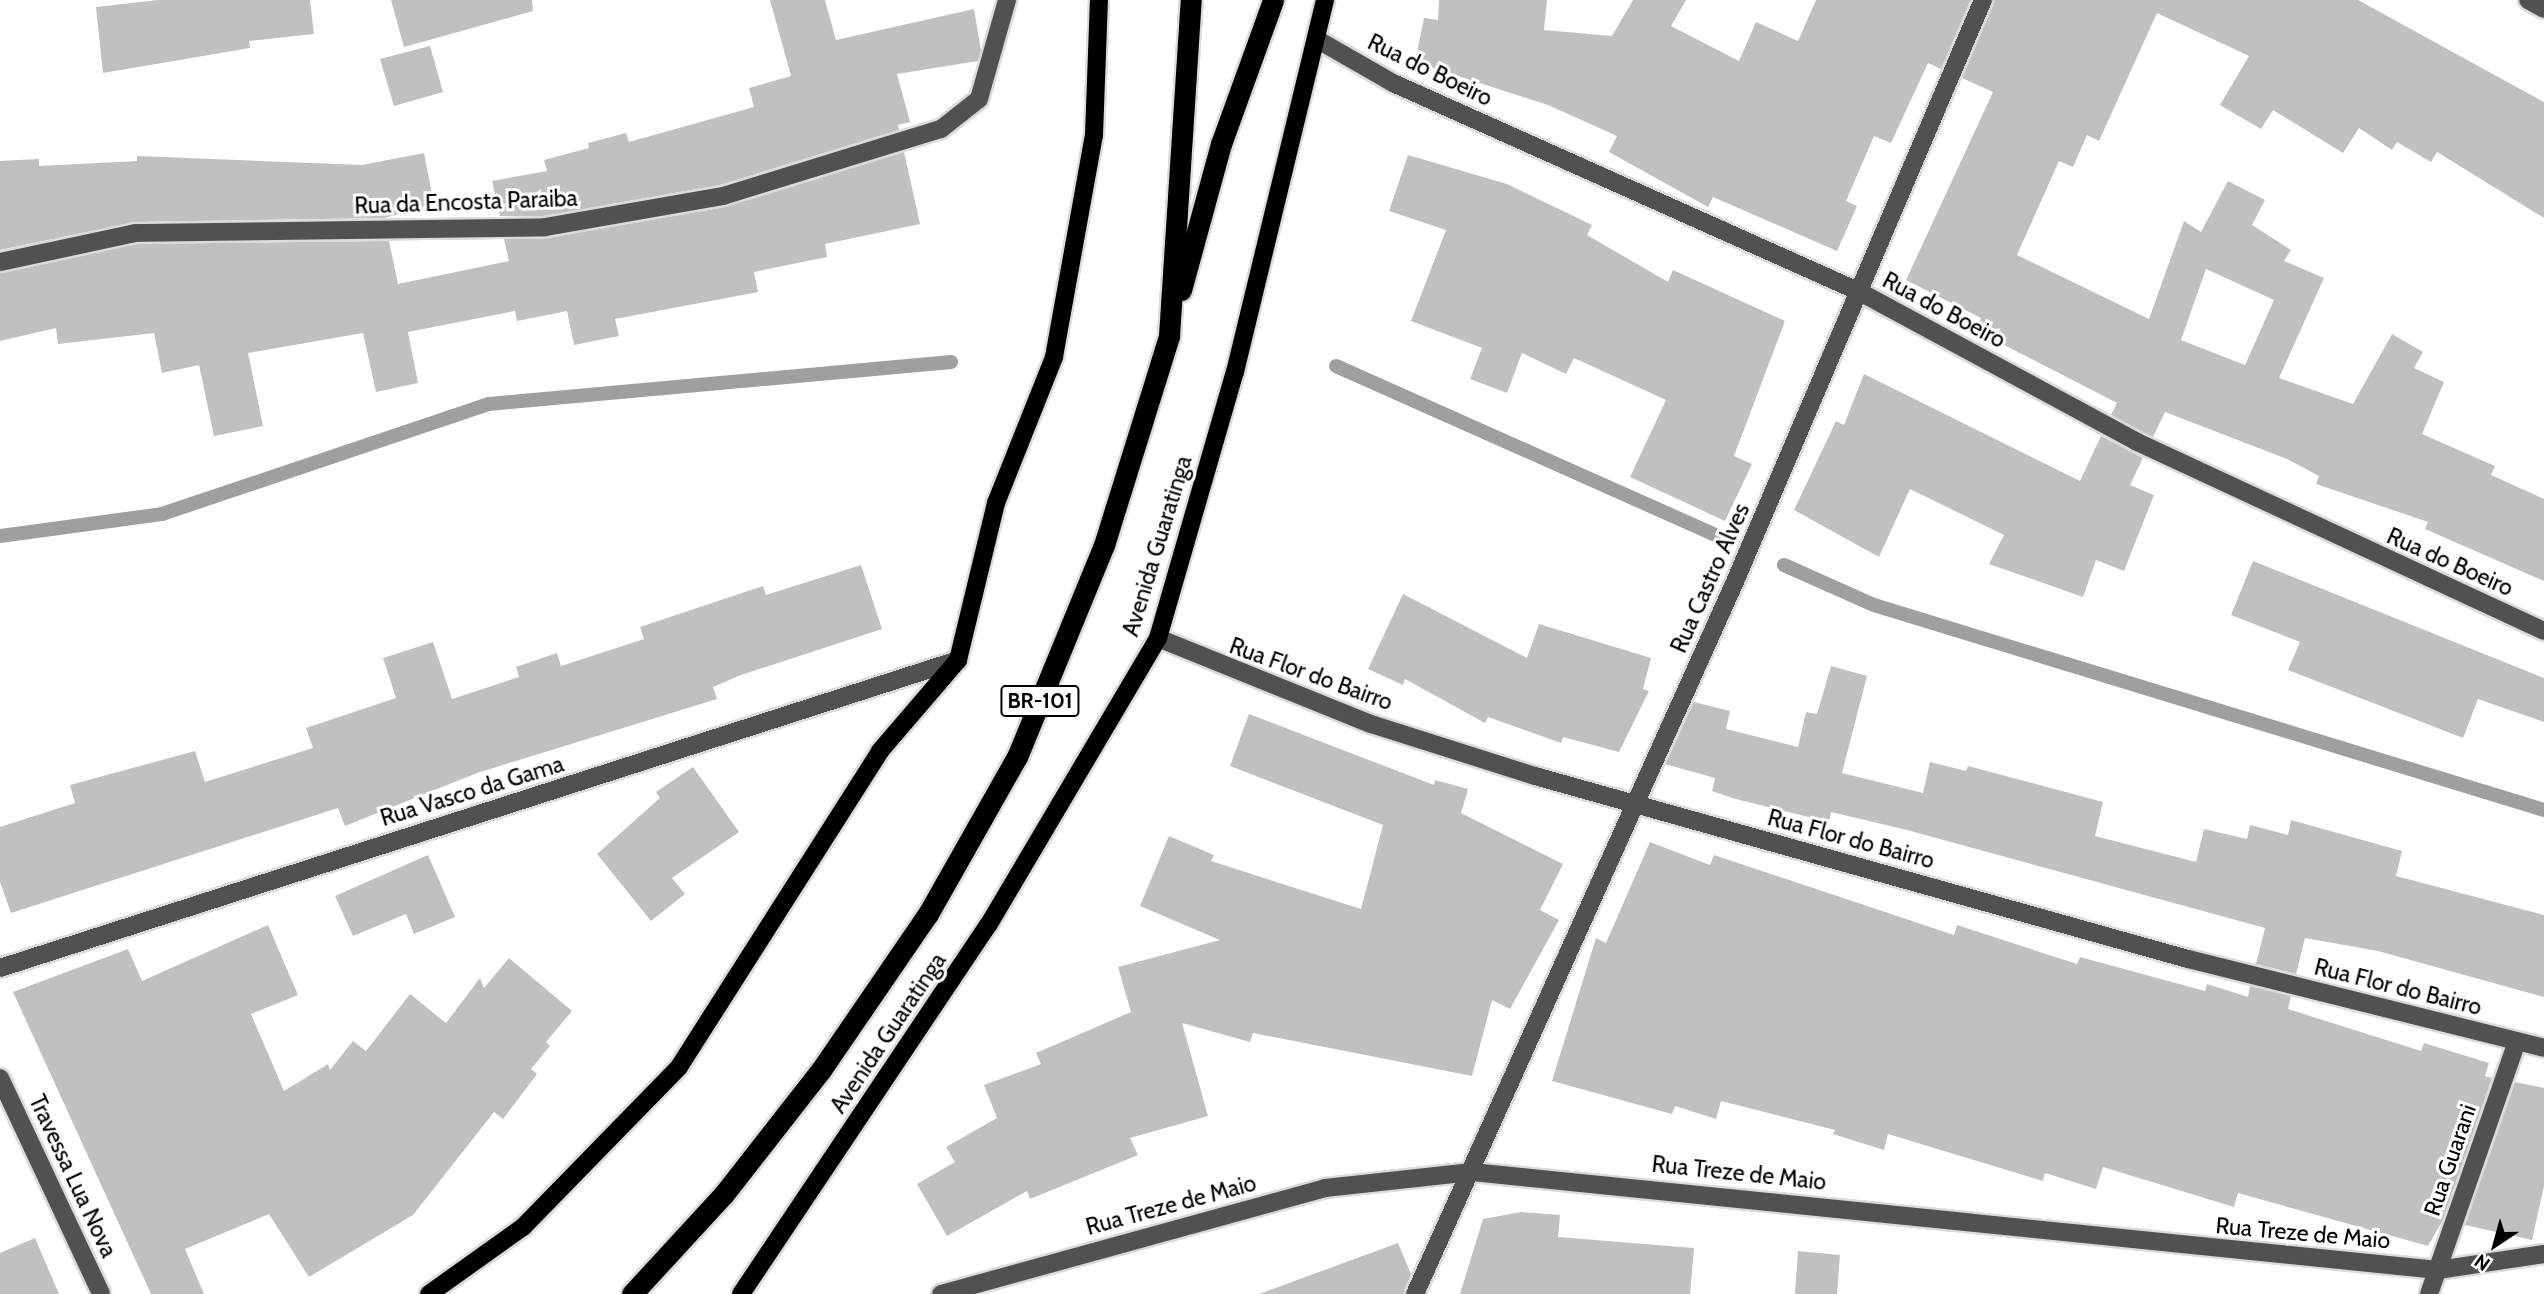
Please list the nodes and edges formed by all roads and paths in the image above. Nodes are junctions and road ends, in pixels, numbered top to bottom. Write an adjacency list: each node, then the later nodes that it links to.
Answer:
1 (1007, 0): 10 (street, Rua da Encosta Paraiba)
2 (1099, 0): 15 (main road)
3 (1191, 0): 12 (highway, BR-101)
4 (1273, 0): 12 (highway)
5 (1325, 0): 9 (main road, Avenida Guaratinga)
6 (1983, 0): 11 (street, Rua Castro Alves)
7 (2528, 0): 8 (street)
8 (2544, 9)
9 (1318, 40): 11 (street, Rua do Boeiro); 14 (main road, Avenida Guaratinga)
10 (0, 262)
11 (1860, 292): 13 (street, Rua do Boeiro); 16 (street, Rua Castro Alves)
12 (1168, 336): 26 (highway, BR-101)
13 (2544, 631)
14 (1158, 638): 16 (street, Rua Flor do Bairro); 27 (main road, Avenida Guaratinga)
15 (958, 660): 17 (street, Rua Vasco da Gama); 25 (main road)
16 (1635, 805): 18 (street, Rua Flor do Bairro); 21 (street, Rua Castro Alves)
17 (0, 968)
18 (2516, 1042): 19 (street, Rua Flor do Bairro); 23 (street, Rua Guarani)
19 (2544, 1048)
20 (0, 1078): 24 (street, Travessa Lua Nova)
21 (1472, 1172): 23 (street, Rua Treze de Maio); 28 (street, Rua Treze de Maio); 29 (street, Rua Castro Alves)
22 (2544, 1254): 23 (street, Rua Treze de Maio)
23 (2438, 1270): 30 (street, Rua Guarani)
24 (101, 1294)
25 (429, 1294)
26 (632, 1294)
27 (741, 1294)
28 (941, 1294)
29 (1415, 1294)
30 (2430, 1294)

